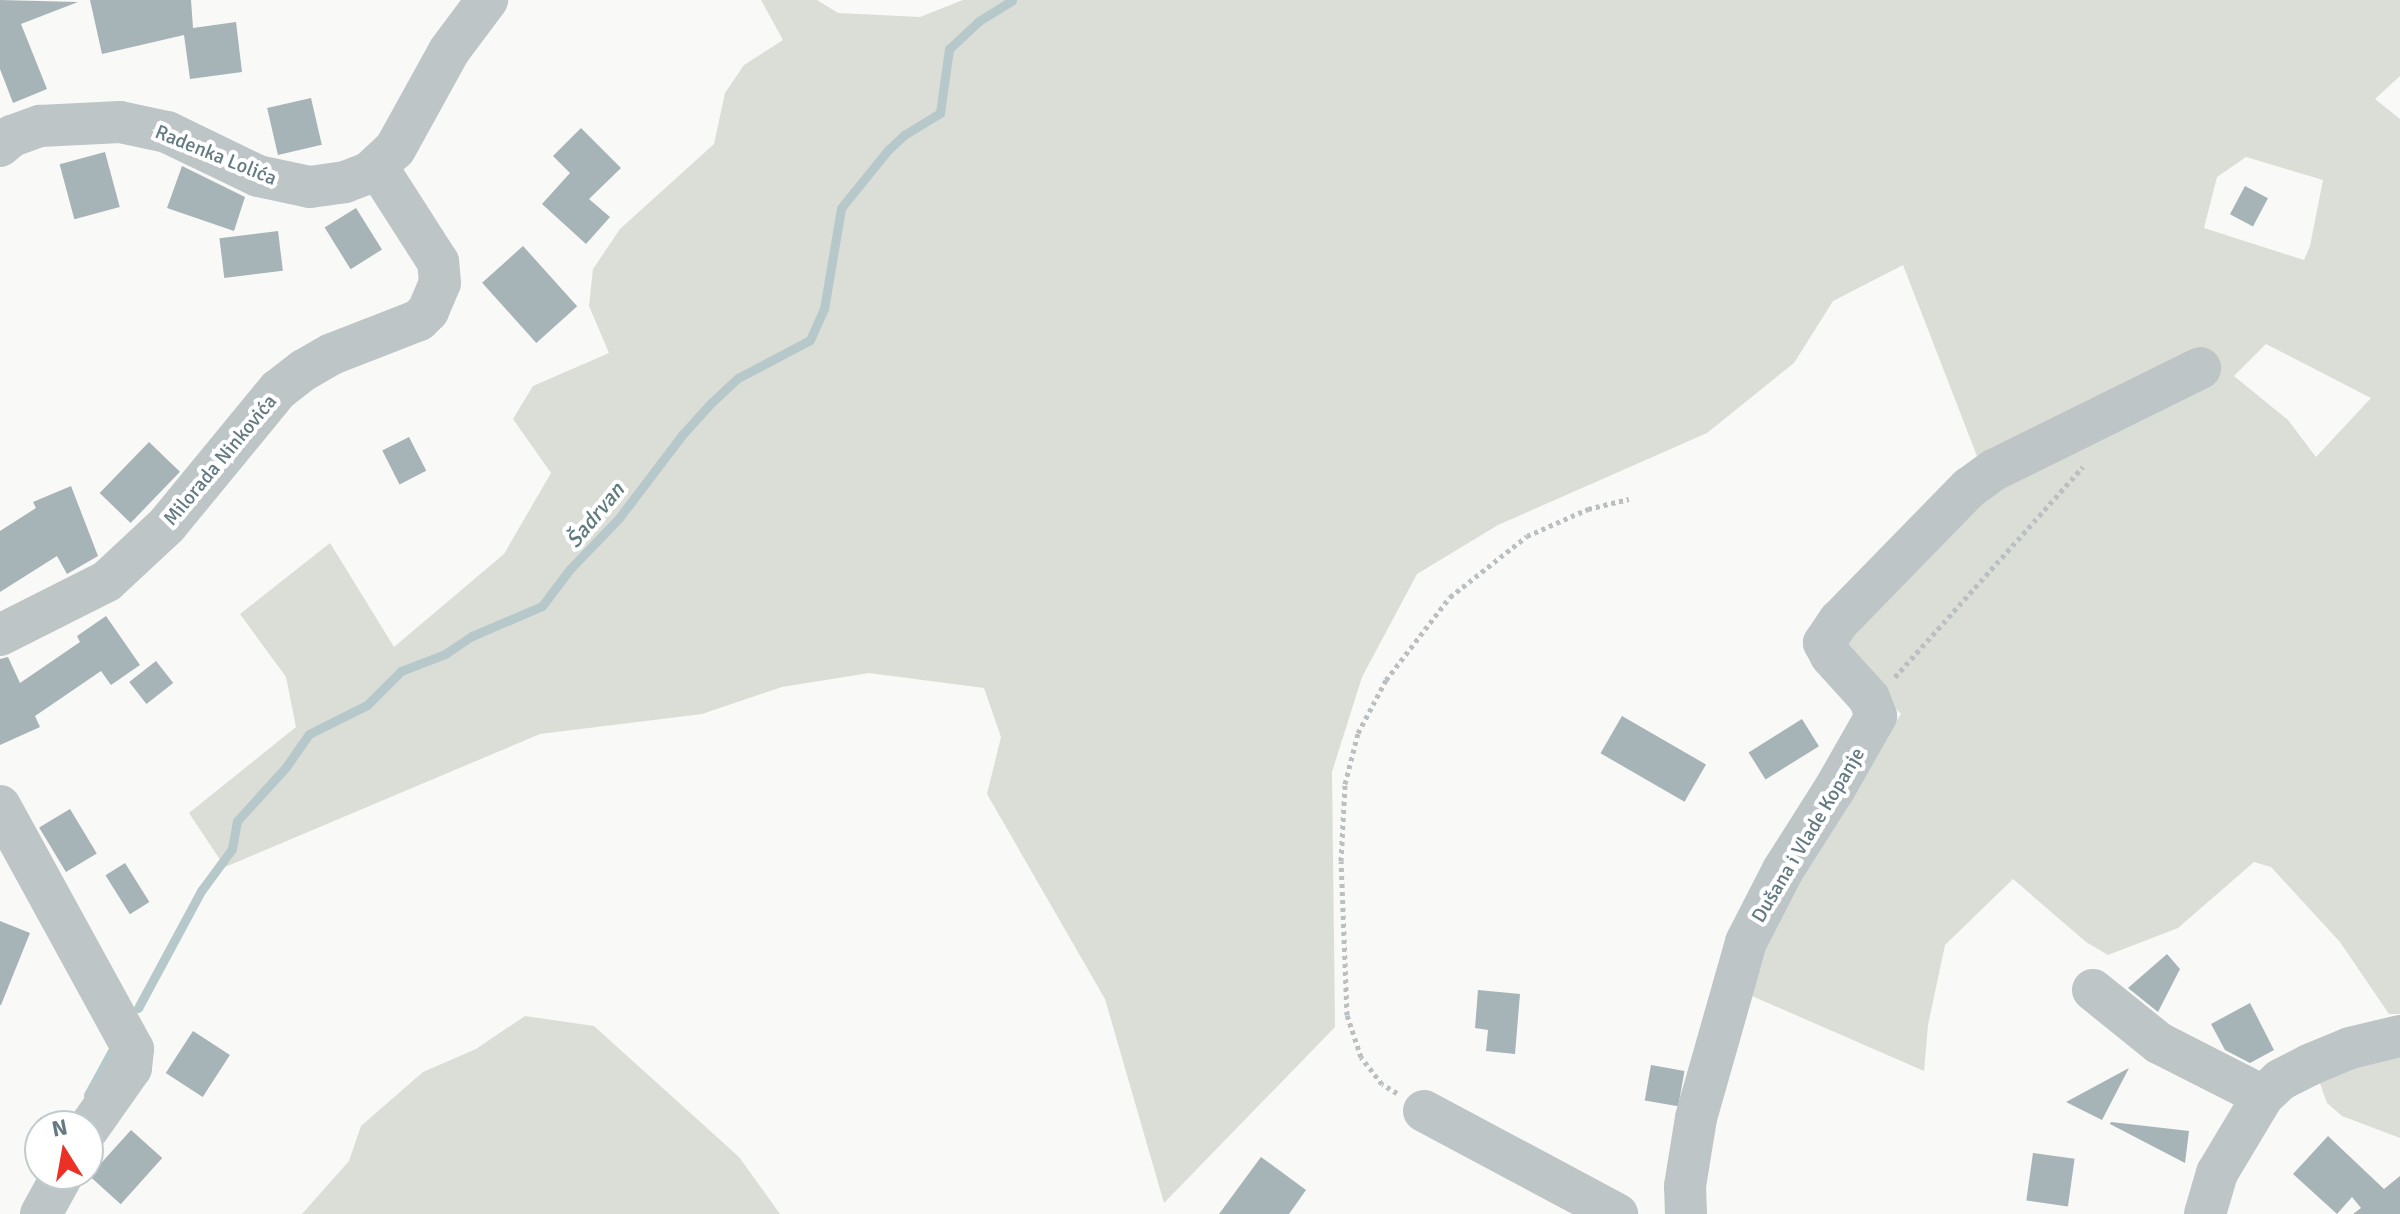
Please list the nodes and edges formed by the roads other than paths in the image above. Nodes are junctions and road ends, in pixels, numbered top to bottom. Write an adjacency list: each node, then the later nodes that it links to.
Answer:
1 (487, 0): 3 (street, Radenka Lolića)
2 (4, 132): 3 (street, Radenka Lolića)
3 (380, 163): 5 (street, Milorada Ninkovića)
4 (2200, 368): 15 (street, Dušana i Vlade Kopanje)
5 (0, 635)
6 (0, 806): 10 (street)
7 (2093, 990): 9 (street)
8 (2400, 1036): 9 (street)
9 (2263, 1096): 16 (street)
10 (101, 1110)
11 (1424, 1111): 14 (street)
12 (54, 1190): 13 (street)
13 (41, 1214)
14 (1617, 1214)
15 (1686, 1214)
16 (2205, 1214)

